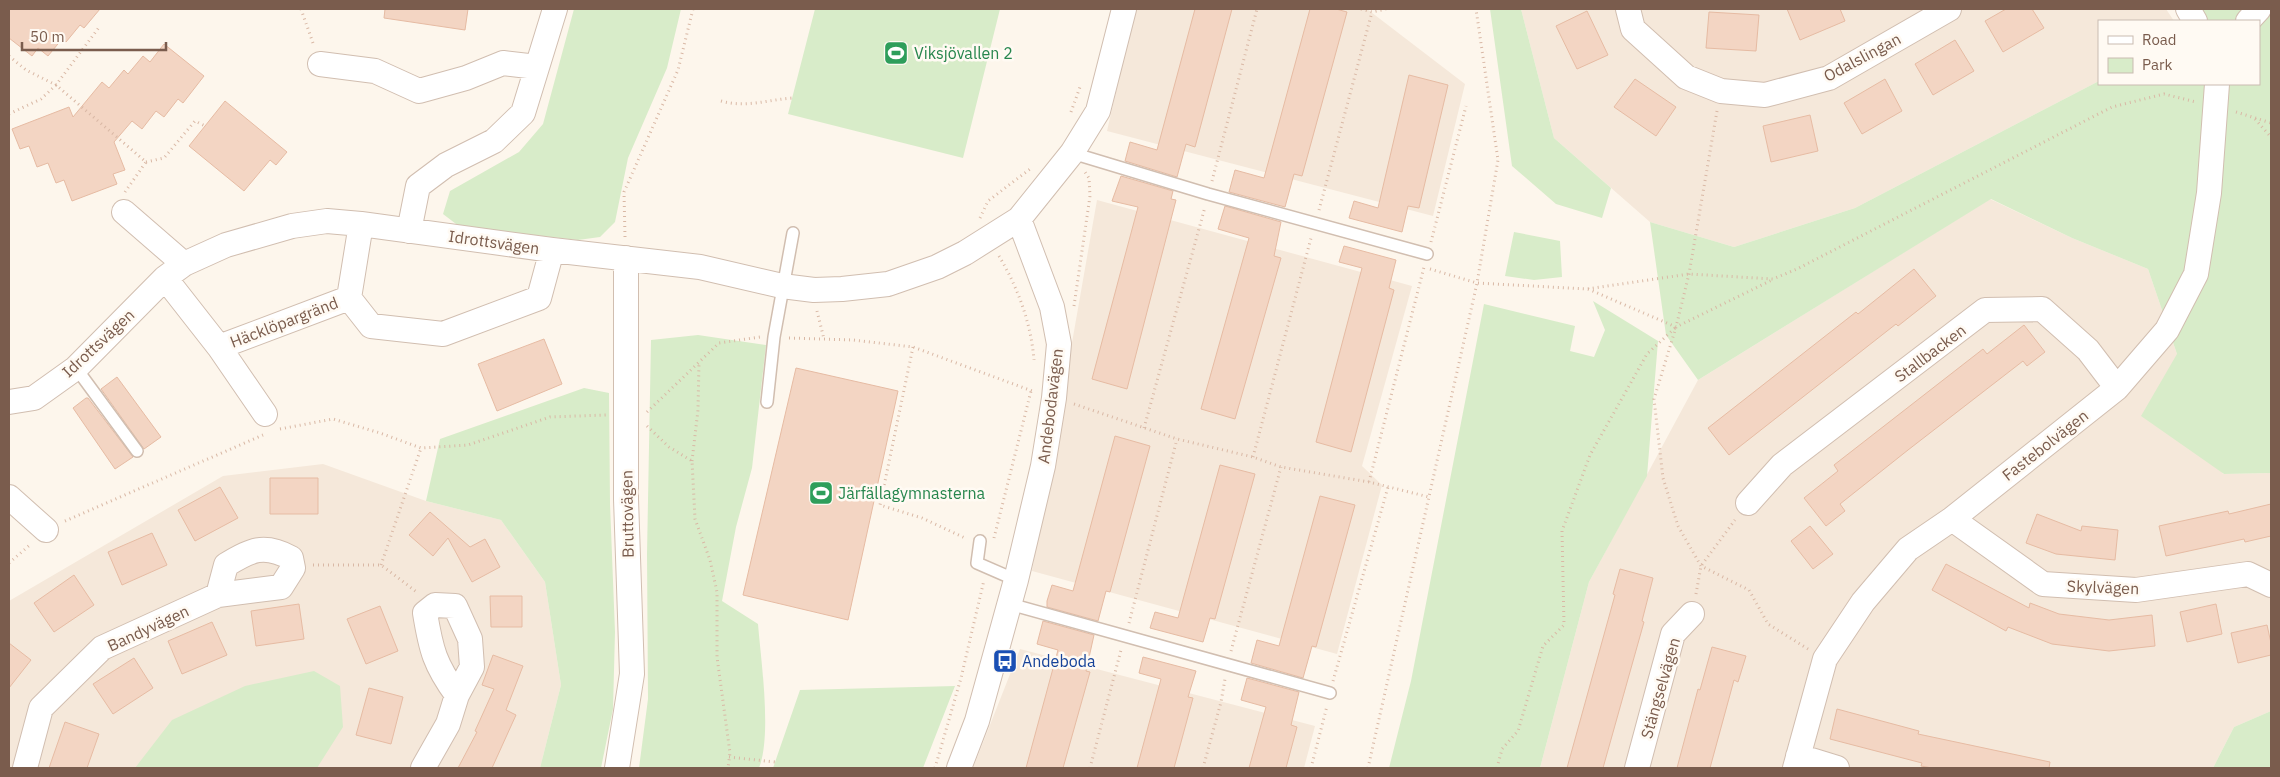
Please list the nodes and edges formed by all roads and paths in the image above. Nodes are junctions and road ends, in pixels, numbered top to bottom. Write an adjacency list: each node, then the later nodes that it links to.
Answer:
1 (301, 9): 18 (path)
2 (555, 9): 19 (street)
3 (693, 9): 44 (path)
4 (1124, 9): 33 (street)
5 (1257, 9): 36 (path)
6 (1361, 9): 13 (path)
7 (1386, 9): 13 (path)
8 (1476, 9): 52 (path)
9 (1628, 9): 22 (street, Odalslingan)
10 (1949, 9): 22 (street, Odalslingan)
11 (2188, 9): 14 (street)
12 (2259, 9): 15 (street)
13 (1372, 12): 39 (path)
14 (2194, 20)
15 (2249, 20)
16 (100, 26): 21 (path)
17 (9, 56): 21 (path)
18 (320, 64): 19 (street)
19 (537, 66): 41 (street)
20 (1082, 80): 27 (path)
21 (56, 85): 28 (path); 34 (path)
22 (1721, 91): 49 (path)
23 (2216, 95): 29 (path); 51 (path); 65 (street, Fastebolvägen)
24 (792, 98): 25 (path)
25 (721, 101)
26 (1466, 106): 46 (path)
27 (1070, 113)
28 (9, 114)
29 (2254, 118): 30 (path); 32 (path)
30 (2271, 123)
31 (205, 126): 34 (path)
32 (2271, 137)
33 (1072, 153): 36 (lane); 38 (street); 56 (path)
34 (146, 162): 37 (path)
35 (1035, 165): 43 (path)
36 (1208, 194): 39 (lane); 72 (path)
37 (124, 212): 47 (street)
38 (1019, 219): 43 (street, Idrottsvägen); 67 (street, Andebodavägen)
39 (1314, 223): 46 (lane); 76 (path)
40 (361, 224): 41 (street, Idrottsvägen); 47 (street, Idrottsvägen); 55 (street, Häcklöpargränd)
41 (408, 231): 45 (street, Idrottsvägen)
42 (793, 233): 53 (lane)
43 (988, 239): 53 (street, Idrottsvägen); 62 (path)
44 (630, 249): 45 (street, Idrottsvägen); 53 (street, Idrottsvägen); 70 (street, Bruttovägen)
45 (552, 250): 55 (street, Häcklöpargränd)
46 (1427, 254): 48 (path)
47 (184, 264): 50 (street, Idrottsvägen)
48 (1424, 267): 52 (path); 79 (path)
49 (1689, 274): 51 (path); 54 (path); 57 (path)
50 (165, 278): 59 (street, Häcklöpargränd); 63 (street, Idrottsvägen)
51 (1773, 279): 57 (path)
52 (1477, 283): 54 (path); 82 (path)
53 (782, 286): 58 (lane)
54 (1587, 289): 57 (path)
55 (349, 298): 59 (street, Häcklöpargränd)
56 (1074, 310)
57 (1676, 328): 89 (path); 116 (path)
58 (774, 337): 60 (path); 61 (path); 69 (lane)
59 (219, 347): 71 (street, Häcklöpargränd)
60 (913, 348): 66 (path); 86 (path)
61 (699, 362): 70 (path); 77 (path)
62 (1035, 366)
63 (76, 368): 68 (street, Idrottsvägen); 75 (lane)
64 (1032, 383): 66 (path)
65 (2117, 388): 83 (street, Stallbacken); 84 (street, Fastebolvägen)
66 (1031, 391): 67 (path); 86 (path)
67 (1054, 398): 72 (path); 92 (street, Andebodavägen)
68 (9, 402)
69 (767, 402)
70 (633, 416): 74 (path); 77 (path); 108 (street, Bruttovägen)
71 (268, 426): 74 (path); 85 (path)
72 (1144, 428): 73 (path)
73 (1177, 439): 76 (path); 98 (path)
74 (420, 448): 88 (path)
75 (136, 451)
76 (1253, 457): 78 (path)
77 (692, 461): 103 (path)
78 (1281, 467): 79 (path); 100 (path)
79 (1369, 482): 80 (path)
80 (1388, 487): 82 (path); 101 (path)
81 (9, 497): 85 (street)
82 (1429, 498): 115 (path)
83 (1748, 503): 89 (path)
84 (1952, 519): 93 (street, Skylvägen); 99 (street, Fastebolvägen)
85 (46, 530): 87 (path)
86 (980, 542): 91 (lane)
87 (9, 563)
88 (381, 565): 90 (path); 96 (path)
89 (1701, 566): 97 (path); 99 (path)
90 (293, 568): 94 (street, Bandyvägen); 94 (street)
91 (987, 568): 92 (lane); 110 (path)
92 (1016, 580): 95 (street, Andebodavägen)
93 (2271, 585)
94 (218, 595): 106 (street, Bandyvägen)
95 (1010, 604): 98 (lane); 111 (street, Andebodavägen)
96 (435, 605): 102 (street); 102 (street)
97 (1692, 614): 117 (street, Stängselvägen)
98 (1125, 635): 100 (lane); 112 (path)
99 (1825, 659): 105 (street, Fastebolvägen)
100 (1228, 664): 101 (lane); 113 (path)
101 (1330, 693): 114 (path)
102 (457, 695): 107 (street)
103 (729, 757): 104 (path); 109 (path)
104 (776, 762)
105 (1796, 762): 118 (street)
106 (25, 768)
107 (423, 768)
108 (617, 768)
109 (728, 768)
110 (935, 768)
111 (959, 768)
112 (1090, 768)
113 (1203, 768)
114 (1311, 768)
115 (1368, 768)
116 (1497, 768)
117 (1637, 768)
118 (1837, 768)

